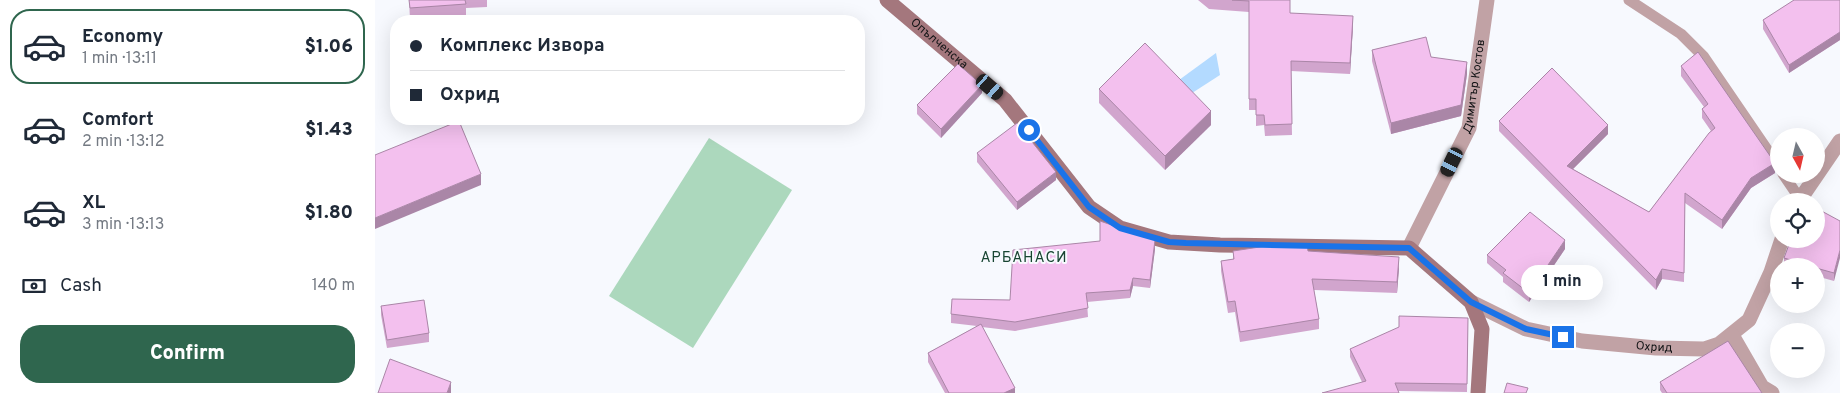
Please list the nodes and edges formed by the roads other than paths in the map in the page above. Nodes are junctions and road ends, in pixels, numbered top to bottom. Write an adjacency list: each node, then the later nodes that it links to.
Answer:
1 (887, 0): 7 (street, Опълченска)
2 (1629, 0): 5 (lane)
3 (1488, 3): 7 (street, Димитър Костов)
4 (1840, 141): 6 (street)
5 (1770, 155)
6 (1804, 193)
7 (1409, 248): 9 (street)
8 (1779, 248): 10 (street, Охрид)
9 (1471, 302): 10 (street, Охрид); 11 (street)
10 (1732, 335): 12 (street)
11 (1478, 393)
12 (1772, 393)

